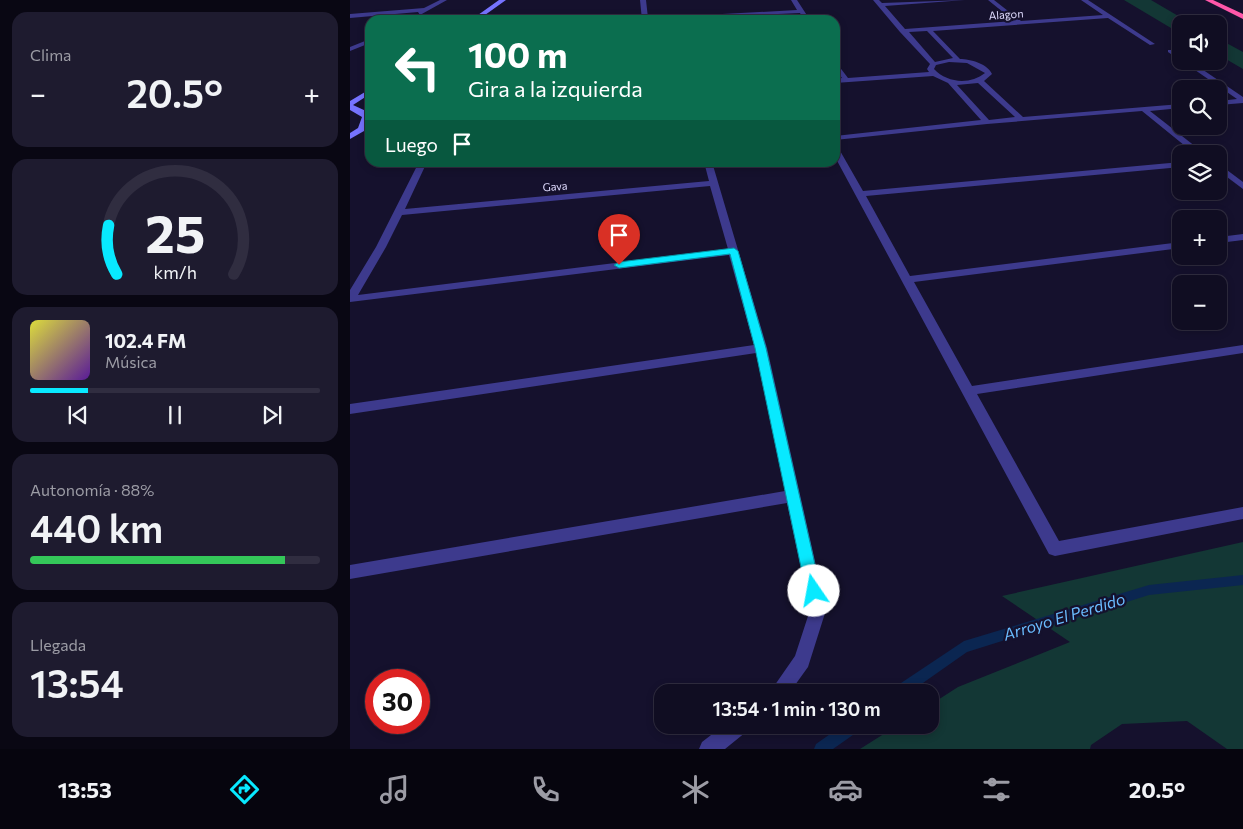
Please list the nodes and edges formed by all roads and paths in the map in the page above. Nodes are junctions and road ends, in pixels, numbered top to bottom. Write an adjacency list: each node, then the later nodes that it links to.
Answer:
1 (444, 0): 10 (street)
2 (503, 0): 13 (street)
3 (643, 0): 14 (street)
4 (794, 0): 11 (street)
5 (962, 0): 9 (street)
6 (990, 0): 20 (street)
7 (1084, 0): 18 (street)
8 (1208, 0): 19 (highway)
9 (878, 2): 22 (street)
10 (426, 10): 12 (street); 17 (street)
11 (802, 11): 15 (street); 16 (street)
12 (417, 15)
13 (481, 15)
14 (644, 15)
15 (732, 15)
16 (804, 15)
17 (350, 16)
18 (1111, 16): 20 (street, Alagon); 25 (street)
19 (1243, 17)
20 (1020, 23): 21 (street, Alagon)
21 (928, 29): 22 (street, Alagon); 28 (street)
22 (902, 31): 29 (street)
23 (350, 42): 26 (street)
24 (365, 44): 26 (street)
25 (1152, 44)
26 (358, 48): 27 (street)
27 (350, 50)
28 (958, 60): 29 (street); 34 (street)
29 (934, 64): 32 (street)
30 (1198, 70): 38 (street)
31 (840, 71): 33 (street)
32 (933, 74): 33 (street); 36 (street)
33 (846, 80): 35 (street)
34 (980, 80): 36 (street); 44 (street)
35 (840, 81)
36 (950, 81): 45 (street)
37 (365, 95): 40 (street)
38 (1243, 100): 39 (street)
39 (1227, 102)
40 (350, 106): 43 (street)
41 (1172, 107): 42 (street)
42 (1143, 109): 44 (street); 49 (street)
43 (365, 116)
44 (1021, 119): 45 (street)
45 (987, 122): 48 (street)
46 (365, 124): 47 (street)
47 (350, 137)
48 (840, 137)
49 (1189, 145)
50 (840, 158): 57 (street)
51 (1172, 165): 57 (street)
52 (421, 167): 58 (street)
53 (709, 167): 55 (street)
54 (1227, 173): 56 (street)
55 (712, 183): 58 (street, Gava); 62 (street)
56 (1243, 186)
57 (860, 194): 63 (street)
58 (399, 212): 64 (street)
59 (1243, 237): 60 (street)
60 (1227, 239)
61 (1172, 246): 63 (street)
62 (734, 251): 64 (street); 65 (street)
63 (907, 280): 67 (street)
64 (350, 299)
65 (761, 348): 68 (street); 69 (street)
66 (1243, 349): 67 (street)
67 (968, 391): 70 (street)
68 (350, 409)
69 (793, 496): 71 (street); 72 (street)
70 (1243, 513)
71 (350, 572)
72 (784, 684)
73 (728, 734): 74 (street)
74 (709, 749)

